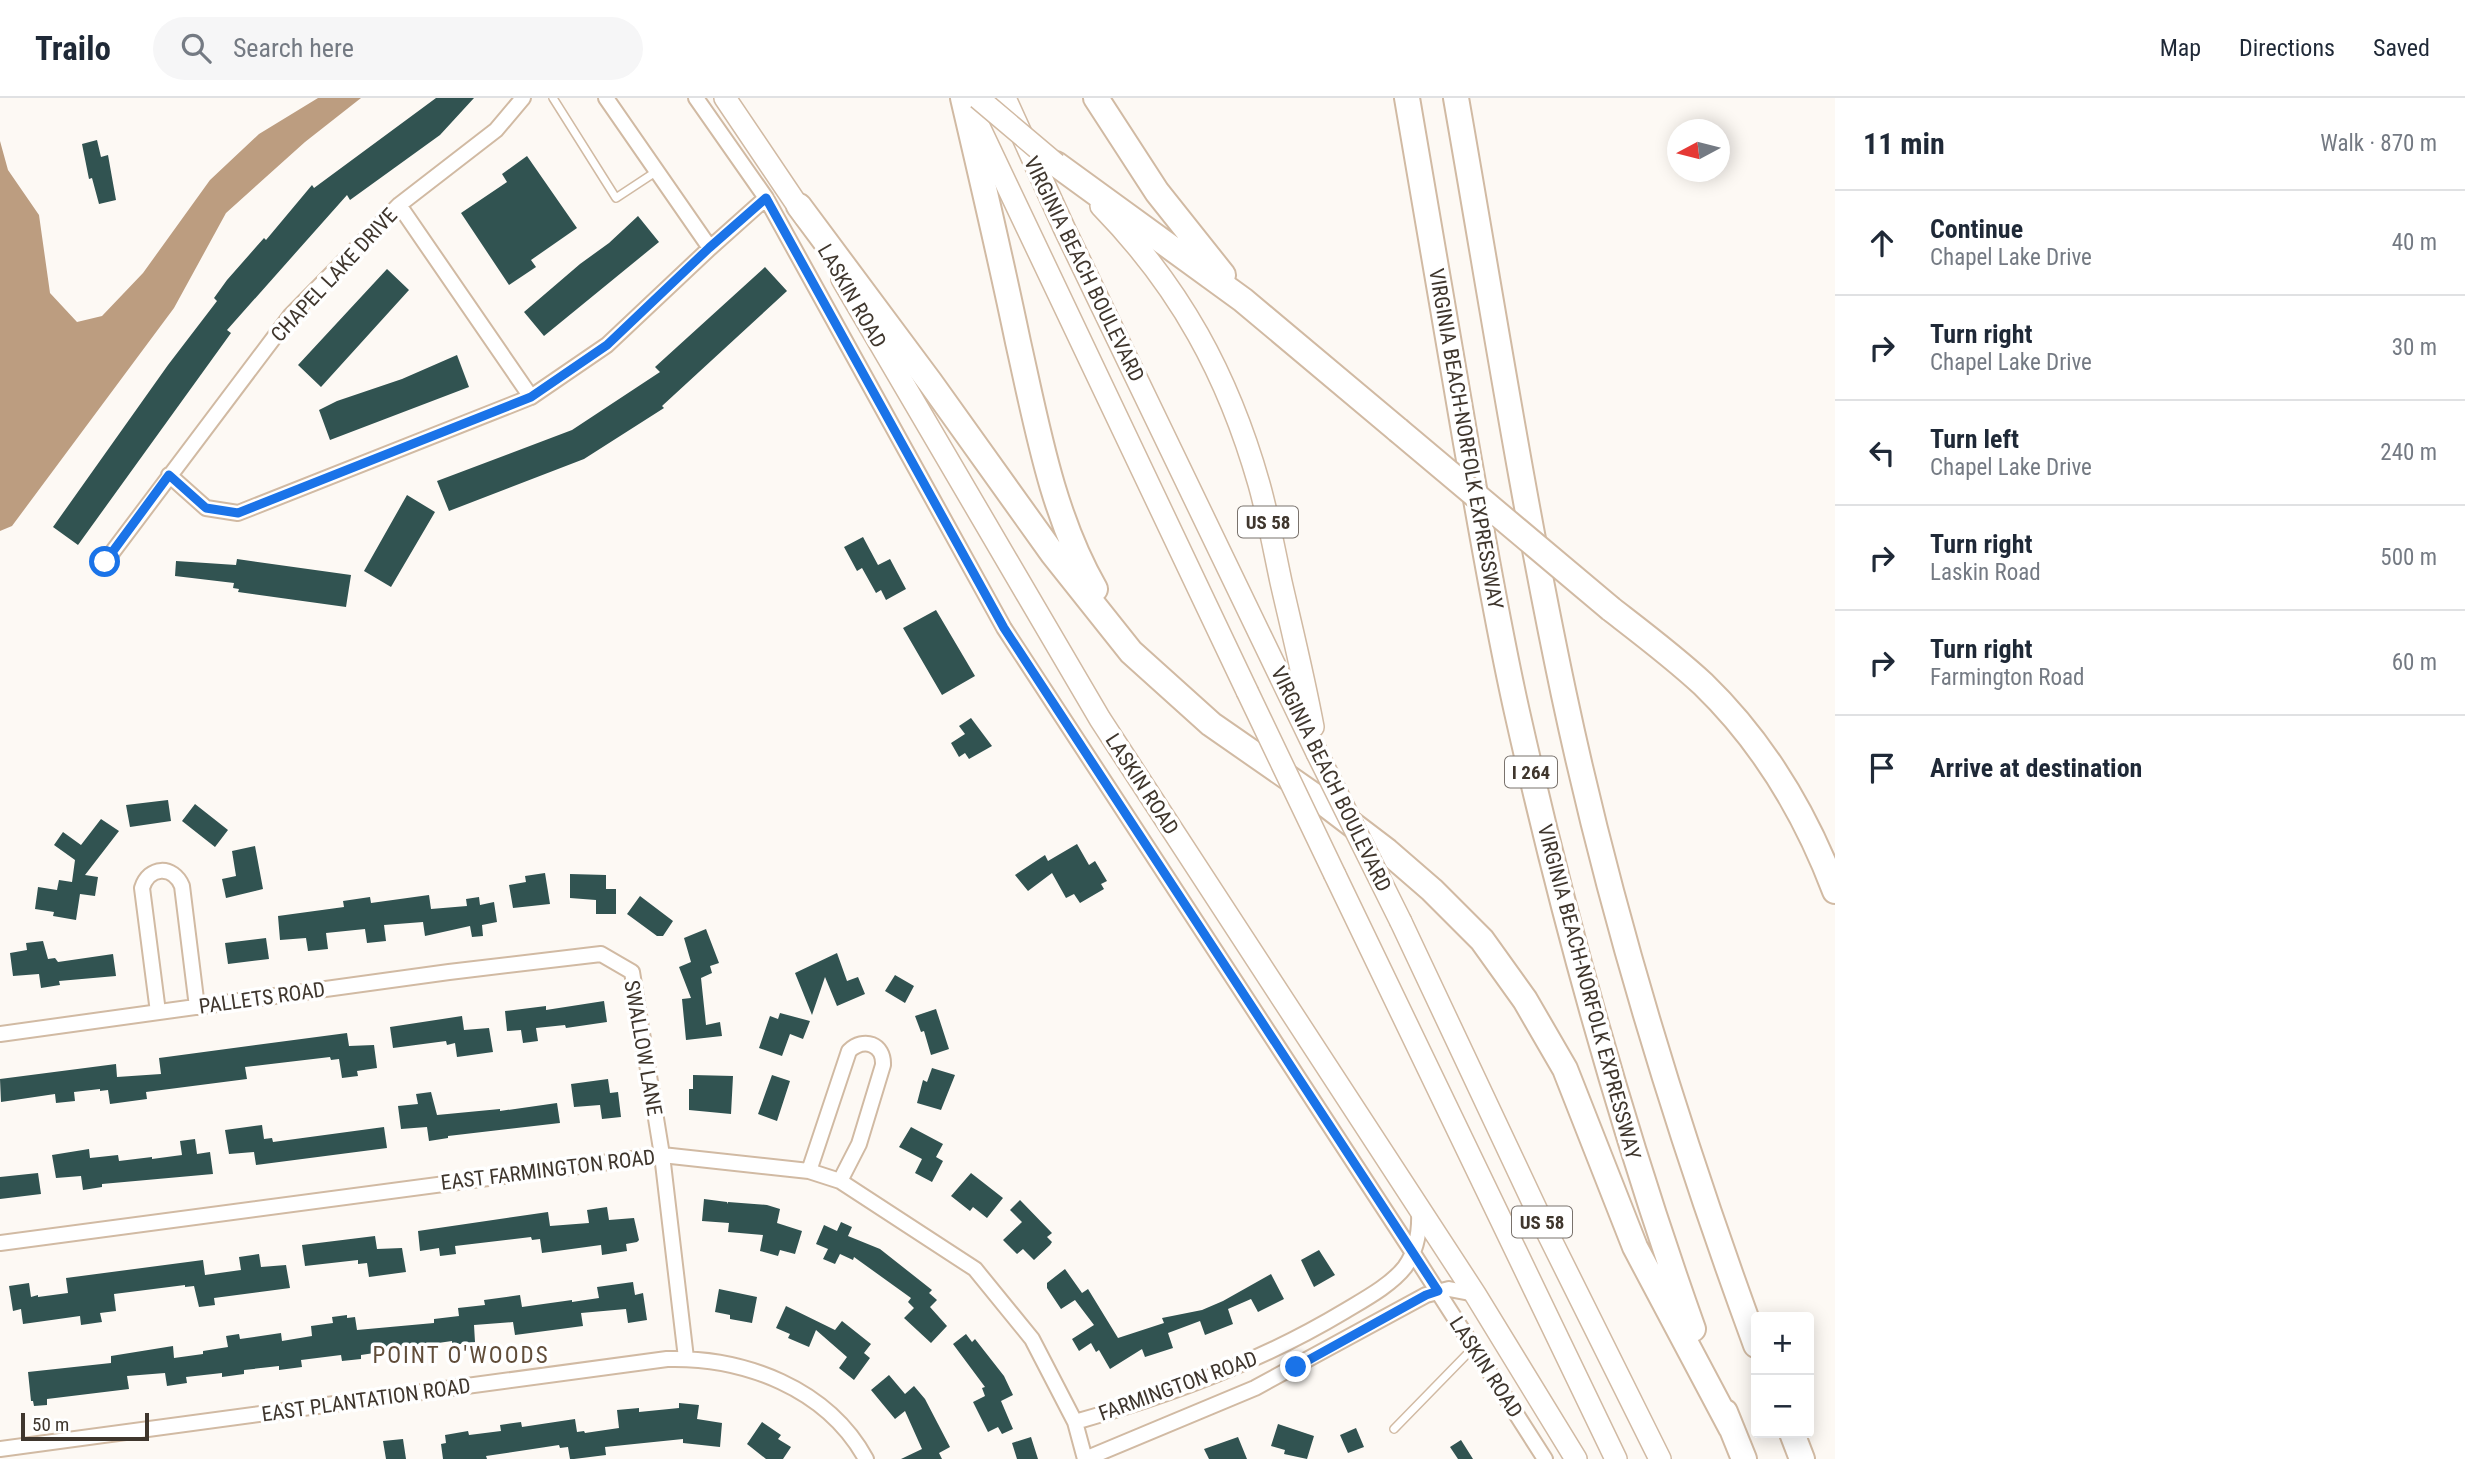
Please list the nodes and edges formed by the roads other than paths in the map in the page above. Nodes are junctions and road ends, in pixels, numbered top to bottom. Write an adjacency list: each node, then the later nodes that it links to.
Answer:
1 (523, 98): 15 (street, CHAPEL LAKE DRIVE)
2 (553, 98): 13 (lane)
3 (606, 98): 13 (street)
4 (696, 98): 14 (street, LASKIN ROAD)
5 (725, 98): 16 (main road, LASKIN ROAD)
6 (964, 98): 22 (highway); 49 (main road, VIRGINIA BEACH BOULEVARD, bridge)
7 (978, 98): 12 (main road, US 58, bridge)
8 (1004, 98): 23 (main road, VIRGINIA BEACH BOULEVARD)
9 (1096, 98): 18 (highway)
10 (1407, 98): 41 (highway, VIRGINIA BEACH-NORFOLK EXPRESSWAY / I 264)
11 (1456, 98): 37 (highway, I 264)
12 (1056, 164): 18 (highway); 23 (main road, US 58)
13 (657, 170): 17 (street)
14 (766, 198): 17 (street); 34 (street, LASKIN ROAD)
15 (399, 205): 19 (street); 20 (street, CHAPEL LAKE DRIVE)
16 (799, 206): 22 (highway); 32 (main road, LASKIN ROAD)
17 (709, 248): 19 (street)
18 (1243, 300): 24 (highway, bridge)
19 (531, 397): 20 (street)
20 (169, 475): 21 (street, CHAPEL LAKE DRIVE)
21 (105, 562)
22 (1131, 652): 41 (highway)
23 (1317, 753): 50 (main road, VIRGINIA BEACH BOULEVARD / US 58, bridge)
24 (1835, 891)
25 (525, 963): 26 (street, PALLETS ROAD); 29 (street, SWALLOW LANE)
26 (197, 1007): 27 (street, PALLETS ROAD); 27 (street)
27 (158, 1012): 28 (street, PALLETS ROAD)
28 (0, 1034)
29 (662, 1155): 30 (street, EAST FARMINGTON ROAD); 33 (street, EAST FARMINGTON ROAD); 39 (street, SWALLOW LANE)
30 (809, 1171): 31 (street, EAST FARMINGTON ROAD); 31 (street)
31 (839, 1181): 40 (street, EAST FARMINGTON ROAD)
32 (1419, 1210): 34 (street); 36 (main road, LASKIN ROAD)
33 (0, 1242)
34 (1413, 1253): 35 (street, LASKIN ROAD); 40 (street, FARMINGTON ROAD)
35 (1438, 1291): 36 (street, FARMINGTON ROAD); 38 (street, LASKIN ROAD); 46 (street, FARMINGTON ROAD)
36 (1475, 1294): 48 (main road, LASKIN ROAD)
37 (1751, 1331)
38 (1474, 1347): 42 (lane); 47 (street, LASKIN ROAD)
39 (686, 1358): 44 (street, EAST PLANTATION ROAD); 45 (street, EAST PLANTATION ROAD)
40 (1075, 1422): 46 (street, EAST FARMINGTON ROAD)
41 (1731, 1428): 51 (highway, VIRGINIA BEACH-NORFOLK EXPRESSWAY / I 264)
42 (1394, 1429)
43 (1794, 1438): 52 (highway)
44 (0, 1449)
45 (866, 1459)
46 (1085, 1459)
47 (1545, 1459)
48 (1576, 1459)
49 (1616, 1459)
50 (1660, 1459)
51 (1744, 1459)
52 (1802, 1459)

